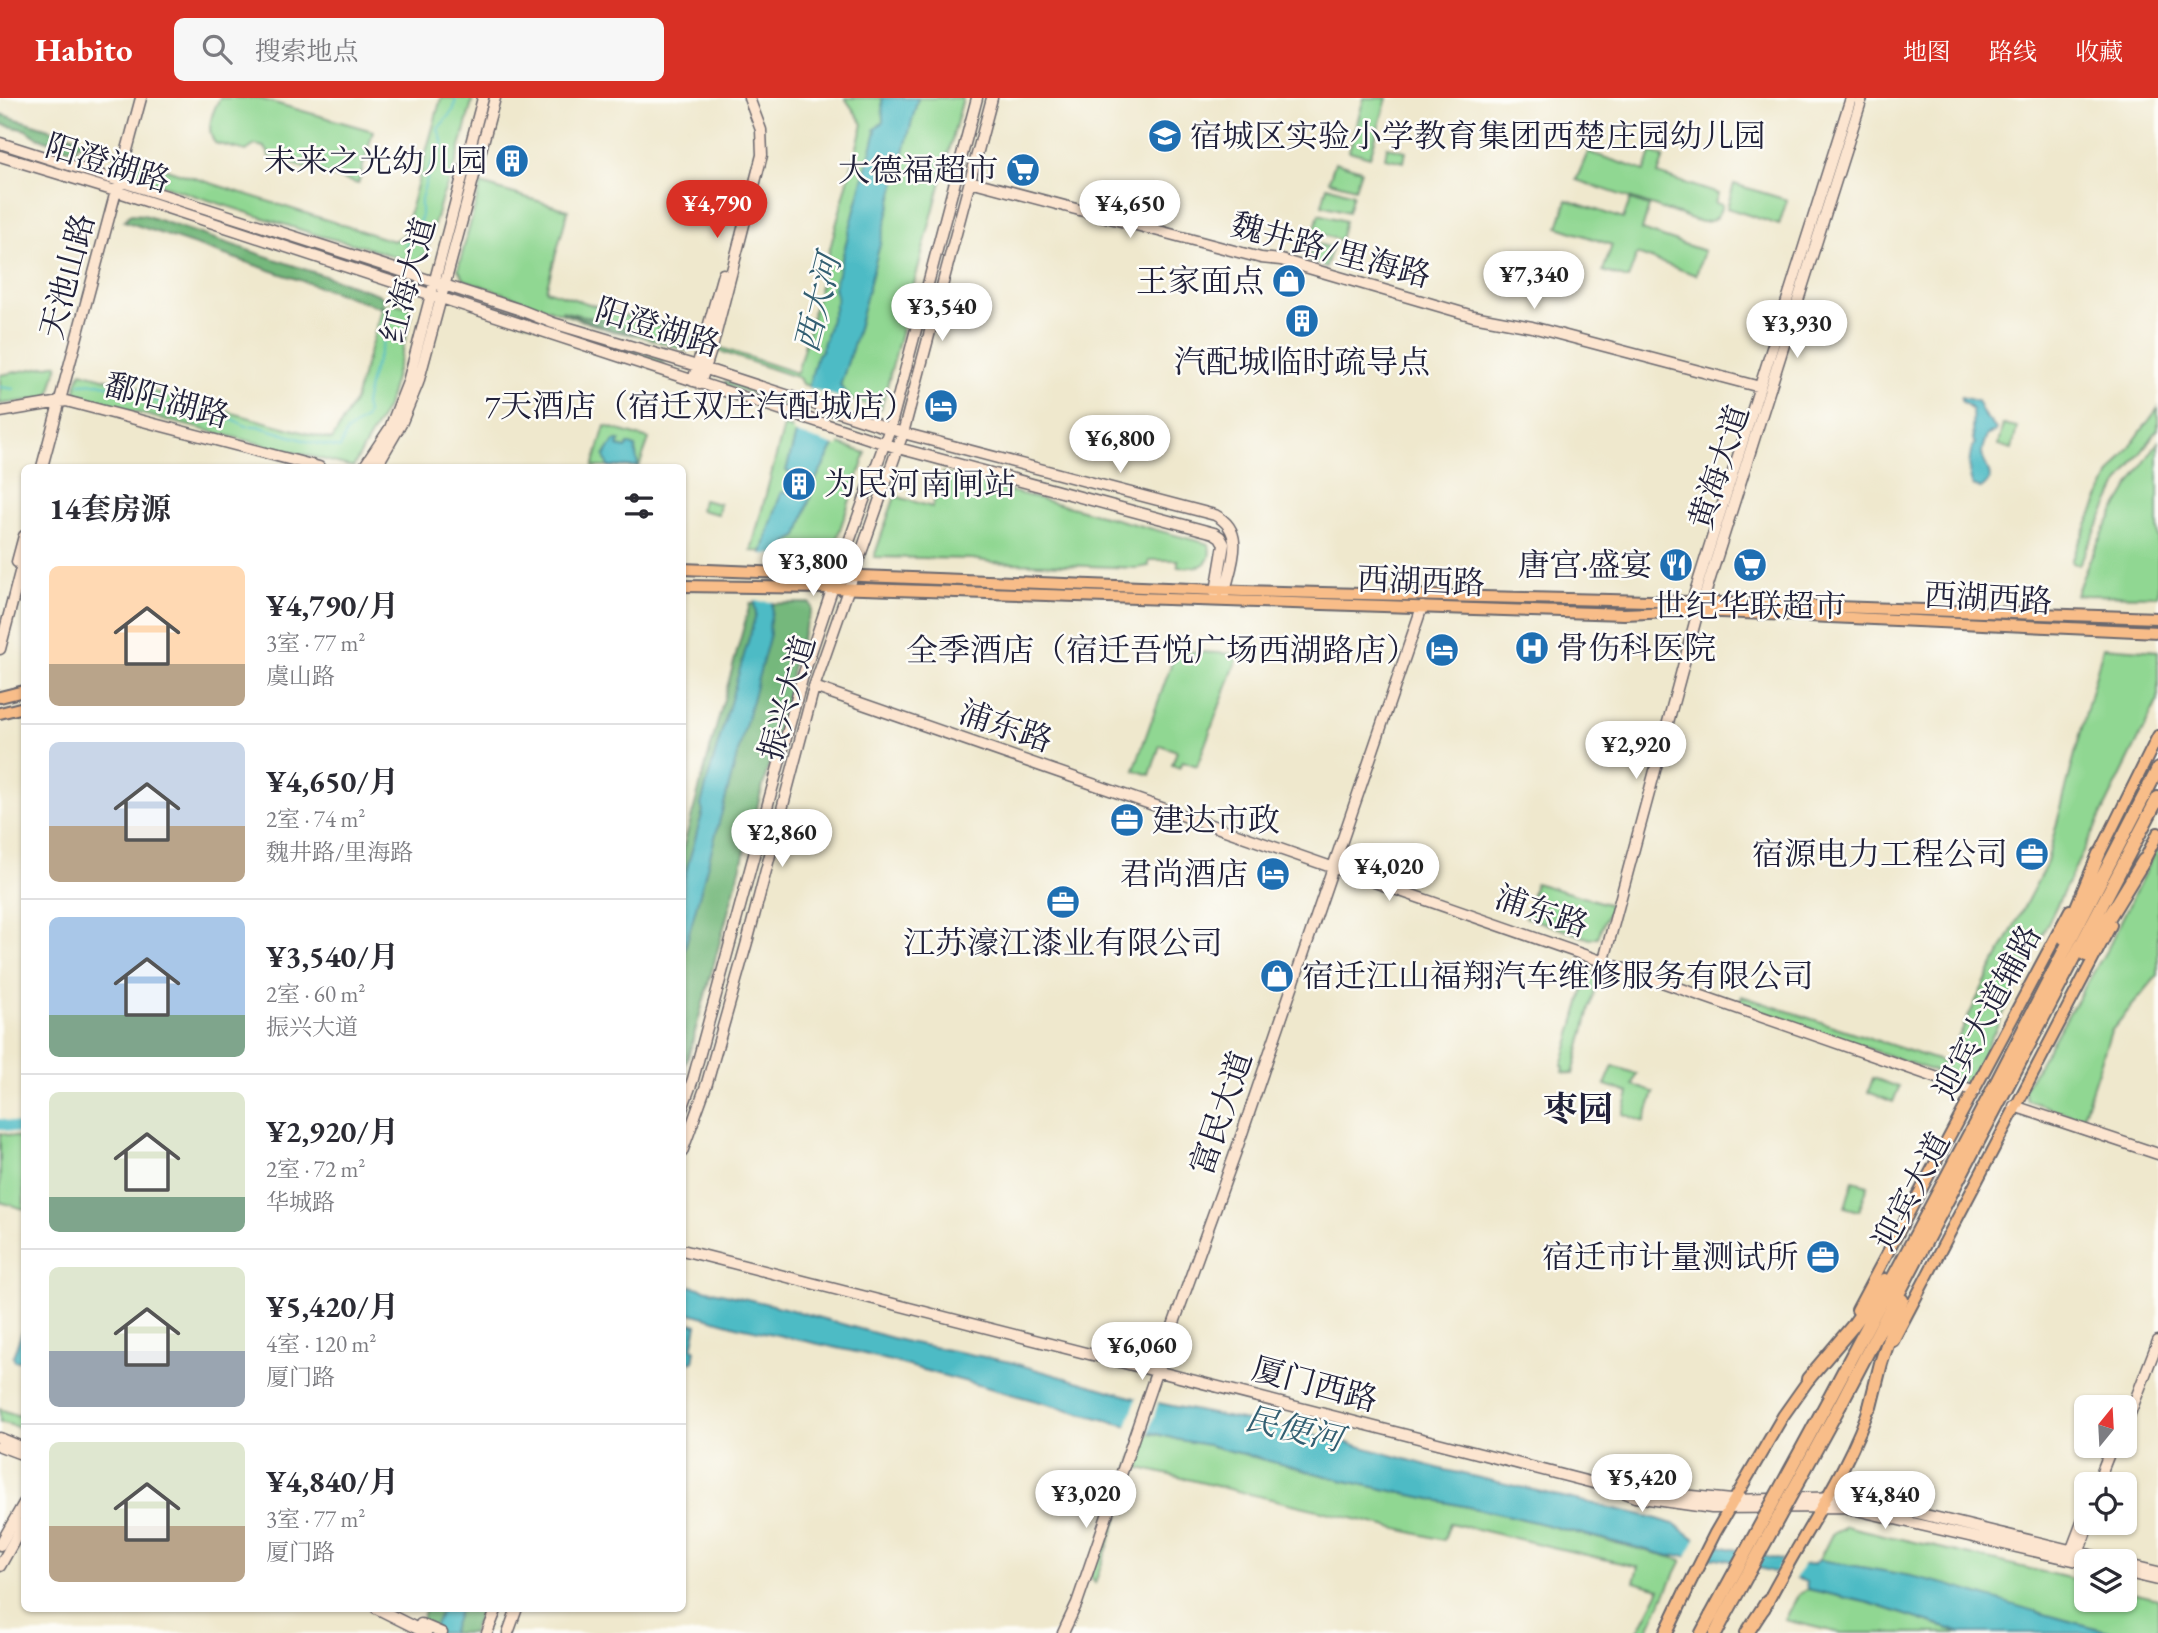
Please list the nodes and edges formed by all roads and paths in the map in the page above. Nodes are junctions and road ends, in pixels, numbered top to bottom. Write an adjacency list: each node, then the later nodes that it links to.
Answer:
1 (142, 98): 12 (street, 天池山路)
2 (147, 98): 12 (street, 天池山路)
3 (483, 98): 15 (street, 红海大道)
4 (495, 98): 15 (street, 红海大道)
5 (747, 98): 17 (street)
6 (977, 98): 22 (street, 振兴大道)
7 (992, 98): 13 (street, 振兴大道)
8 (1851, 98): 19 (street, 黄海大道)
9 (1862, 98): 42 (street, 黄海大道)
10 (0, 143): 12 (street, 阳澄湖路)
11 (0, 156): 14 (street, 阳澄湖路)
12 (122, 181): 14 (street, 天池山路); 15 (street, 阳澄湖路)
13 (970, 181): 19 (street, 魏井路/里海路); 23 (street, 振兴大道)
14 (119, 192): 16 (street, 阳澄湖路); 20 (street, 天池山路)
15 (439, 284): 16 (street, 红海大道); 17 (street, 阳澄湖路)
16 (435, 298): 18 (street, 阳澄湖路); 30 (street, 红海大道); 31 (street, 红海大道)
17 (701, 367): 18 (street); 22 (street, 阳澄湖路)
18 (696, 382): 24 (street, 阳澄湖路)
19 (1760, 387): 42 (street, 黄海大道)
20 (63, 404): 21 (street, 鄱阳湖路); 26 (street, 天池山路); 27 (street, 天池山路); 28 (street, 鄱阳湖路); 29 (street, 鄱阳湖路)
21 (0, 415)
22 (890, 428): 23 (street, 阳澄湖路); 24 (street, 振兴大道)
23 (903, 433): 25 (street, 振兴大道); 40 (street, 阳澄湖路)
24 (885, 444): 25 (street, 阳澄湖路); 35 (street, 振兴大道)
25 (898, 448): 36 (street, 振兴大道); 40 (street, 阳澄湖路)
26 (43, 464)
27 (49, 464)
28 (290, 464)
29 (307, 464)
30 (366, 464)
31 (378, 464)
32 (21, 547): 44 (street)
33 (21, 568): 48 (street)
34 (686, 569): 35 (main road, 西湖西路)
35 (836, 575): 36 (main road, 西湖西路); 38 (street, 振兴大道)
36 (852, 576): 39 (street, 振兴大道); 40 (main road, 西湖西路)
37 (686, 586): 38 (main road, 西湖西路)
38 (832, 588): 39 (main road, 西湖西路); 65 (street, 振兴大道)
39 (848, 589): 40 (main road, 西湖西路); 49 (street, 振兴大道)
40 (1220, 595): 41 (main road, 西湖西路); 42 (main road, 西湖西路)
41 (1422, 607): 42 (main road, 西湖西路); 60 (street, 富民大道)
42 (1696, 607): 43 (main road, 西湖西路); 45 (main road, 西湖西路); 61 (street)
43 (2158, 616)
44 (0, 626)
45 (2067, 628): 46 (main road, 西湖西路); 47 (main road)
46 (2158, 632)
47 (2158, 637)
48 (0, 649)
49 (814, 687): 60 (street, 浦东路); 67 (street, 振兴大道)
50 (21, 692): 51 (main road)
51 (0, 697)
52 (21, 708): 53 (main road)
53 (0, 713)
54 (2158, 736): 58 (main road, 迎宾大道辅路)
55 (2158, 769): 63 (highway, 迎宾大道)
56 (2158, 798): 62 (highway, 迎宾大道)
57 (2158, 833): 59 (main road)
58 (2099, 854): 63 (highway); 64 (main road, 迎宾大道辅路)
59 (2144, 860): 62 (highway); 66 (main road)
60 (1332, 867): 61 (street, 浦东路); 74 (street, 富民大道)
61 (1604, 960): 64 (street, 浦东路)
62 (2043, 1020): 71 (highway, 迎宾大道)
63 (2021, 1035): 69 (highway, 迎宾大道)
64 (1975, 1091): 75 (main road, 迎宾大道辅路)
65 (686, 1099)
66 (2014, 1106): 68 (street); 79 (main road)
67 (686, 1141)
68 (2158, 1154)
69 (1955, 1163): 75 (highway); 78 (highway, 迎宾大道)
70 (686, 1251): 74 (street, 厦门西路)
71 (1920, 1254): 78 (highway, 迎宾大道); 79 (highway)
72 (2158, 1329): 76 (street)
73 (2158, 1341): 77 (street)
74 (1157, 1370): 85 (street, 厦门西路); 106 (street, 富民大道)
75 (1808, 1379): 85 (main road, 迎宾大道辅路)
76 (2132, 1395)
77 (2137, 1395)
78 (1835, 1402): 101 (highway, 迎宾大道, bridge)
79 (1870, 1407): 84 (main road)
80 (0, 1438): 82 (street)
81 (0, 1446): 83 (street)
82 (21, 1447)
83 (21, 1454)
84 (1822, 1502): 85 (street, 厦门西路); 89 (street, 厦门西路); 96 (main road)
85 (1732, 1504): 95 (main road, 迎宾大道辅路)
86 (21, 1508): 88 (street)
87 (21, 1528): 90 (street)
88 (0, 1545)
89 (2074, 1557)
90 (0, 1566)
91 (2137, 1566): 92 (street)
92 (2158, 1572)
93 (2137, 1575): 94 (street)
94 (2158, 1580)
95 (1686, 1591): 107 (highway)
96 (1767, 1602): 109 (highway)
97 (385, 1612): 102 (street)
98 (396, 1612): 102 (street)
99 (496, 1612): 104 (street)
100 (516, 1612): 105 (street)
101 (1716, 1623): 108 (highway, 迎宾大道)
102 (422, 1628): 103 (street)
103 (442, 1633)
104 (488, 1633)
105 (508, 1633)
106 (1063, 1633)
107 (1665, 1633)
108 (1702, 1633)
109 (1749, 1633)

